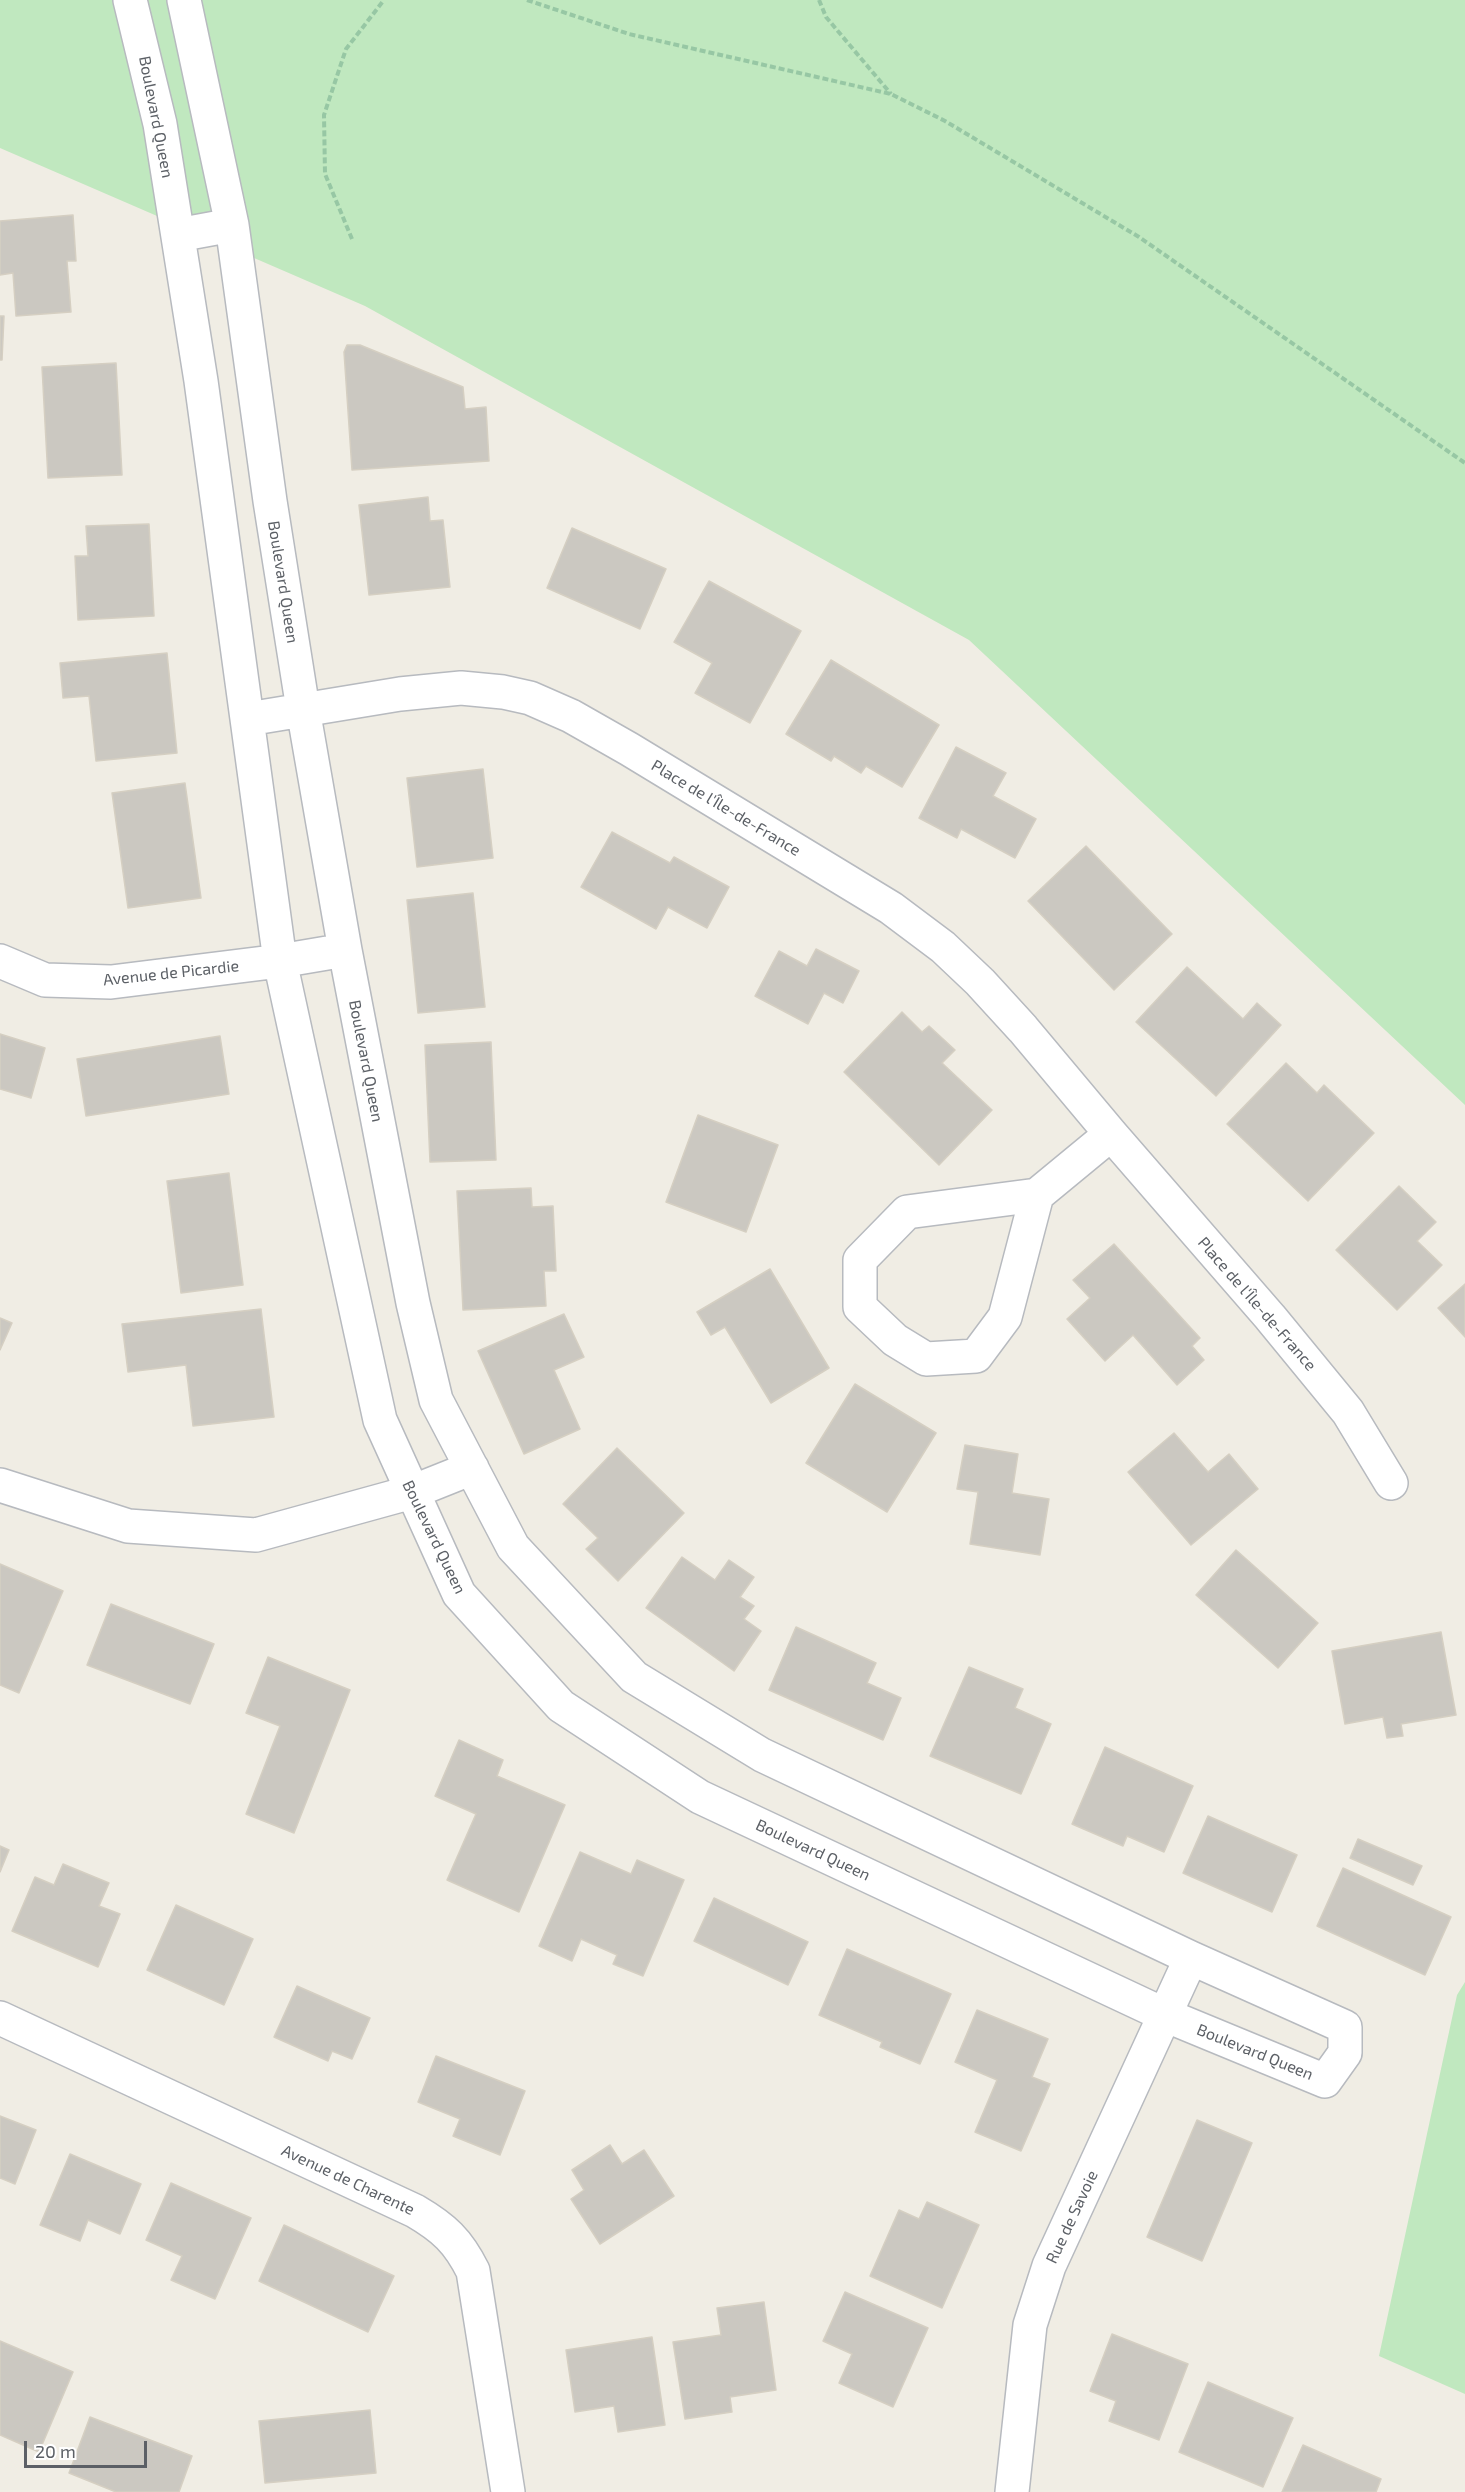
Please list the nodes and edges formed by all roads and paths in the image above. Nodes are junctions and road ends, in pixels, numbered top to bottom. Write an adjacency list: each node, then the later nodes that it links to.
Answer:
1 (130, 0): 8 (street, Boulevard Queen)
2 (184, 0): 7 (street, Boulevard Queen)
3 (384, 0): 9 (path)
4 (527, 0): 6 (path)
5 (819, 0): 6 (path)
6 (891, 94): 10 (path)
7 (232, 225): 8 (street); 11 (street, Boulevard Queen)
8 (178, 235): 12 (street, Boulevard Queen)
9 (352, 239)
10 (1465, 463)
11 (303, 709): 12 (street, Place de l'Île-de-France); 13 (street, Boulevard Queen); 16 (street, Place de l'Île-de-France)
12 (248, 719): 15 (street, Boulevard Queen)
13 (345, 951): 15 (street, Avenue de Picardie); 18 (street, Boulevard Queen)
14 (0, 961): 15 (street, Avenue de Picardie)
15 (280, 961): 21 (street, Boulevard Queen)
16 (1110, 1134): 17 (street); 19 (street, Place de l'Île-de-France)
17 (1037, 1195): 17 (street)
18 (472, 1468): 21 (street); 22 (street, Boulevard Queen)
19 (1391, 1483)
20 (0, 1485): 21 (street)
21 (412, 1492): 23 (street, Boulevard Queen)
22 (1191, 1958): 23 (street, Rue de Savoie); 23 (street, Boulevard Queen)
23 (1165, 2015): 26 (street, Rue de Savoie)
24 (0, 2018): 25 (street, Avenue de Charente)
25 (508, 2492)
26 (1012, 2492)

